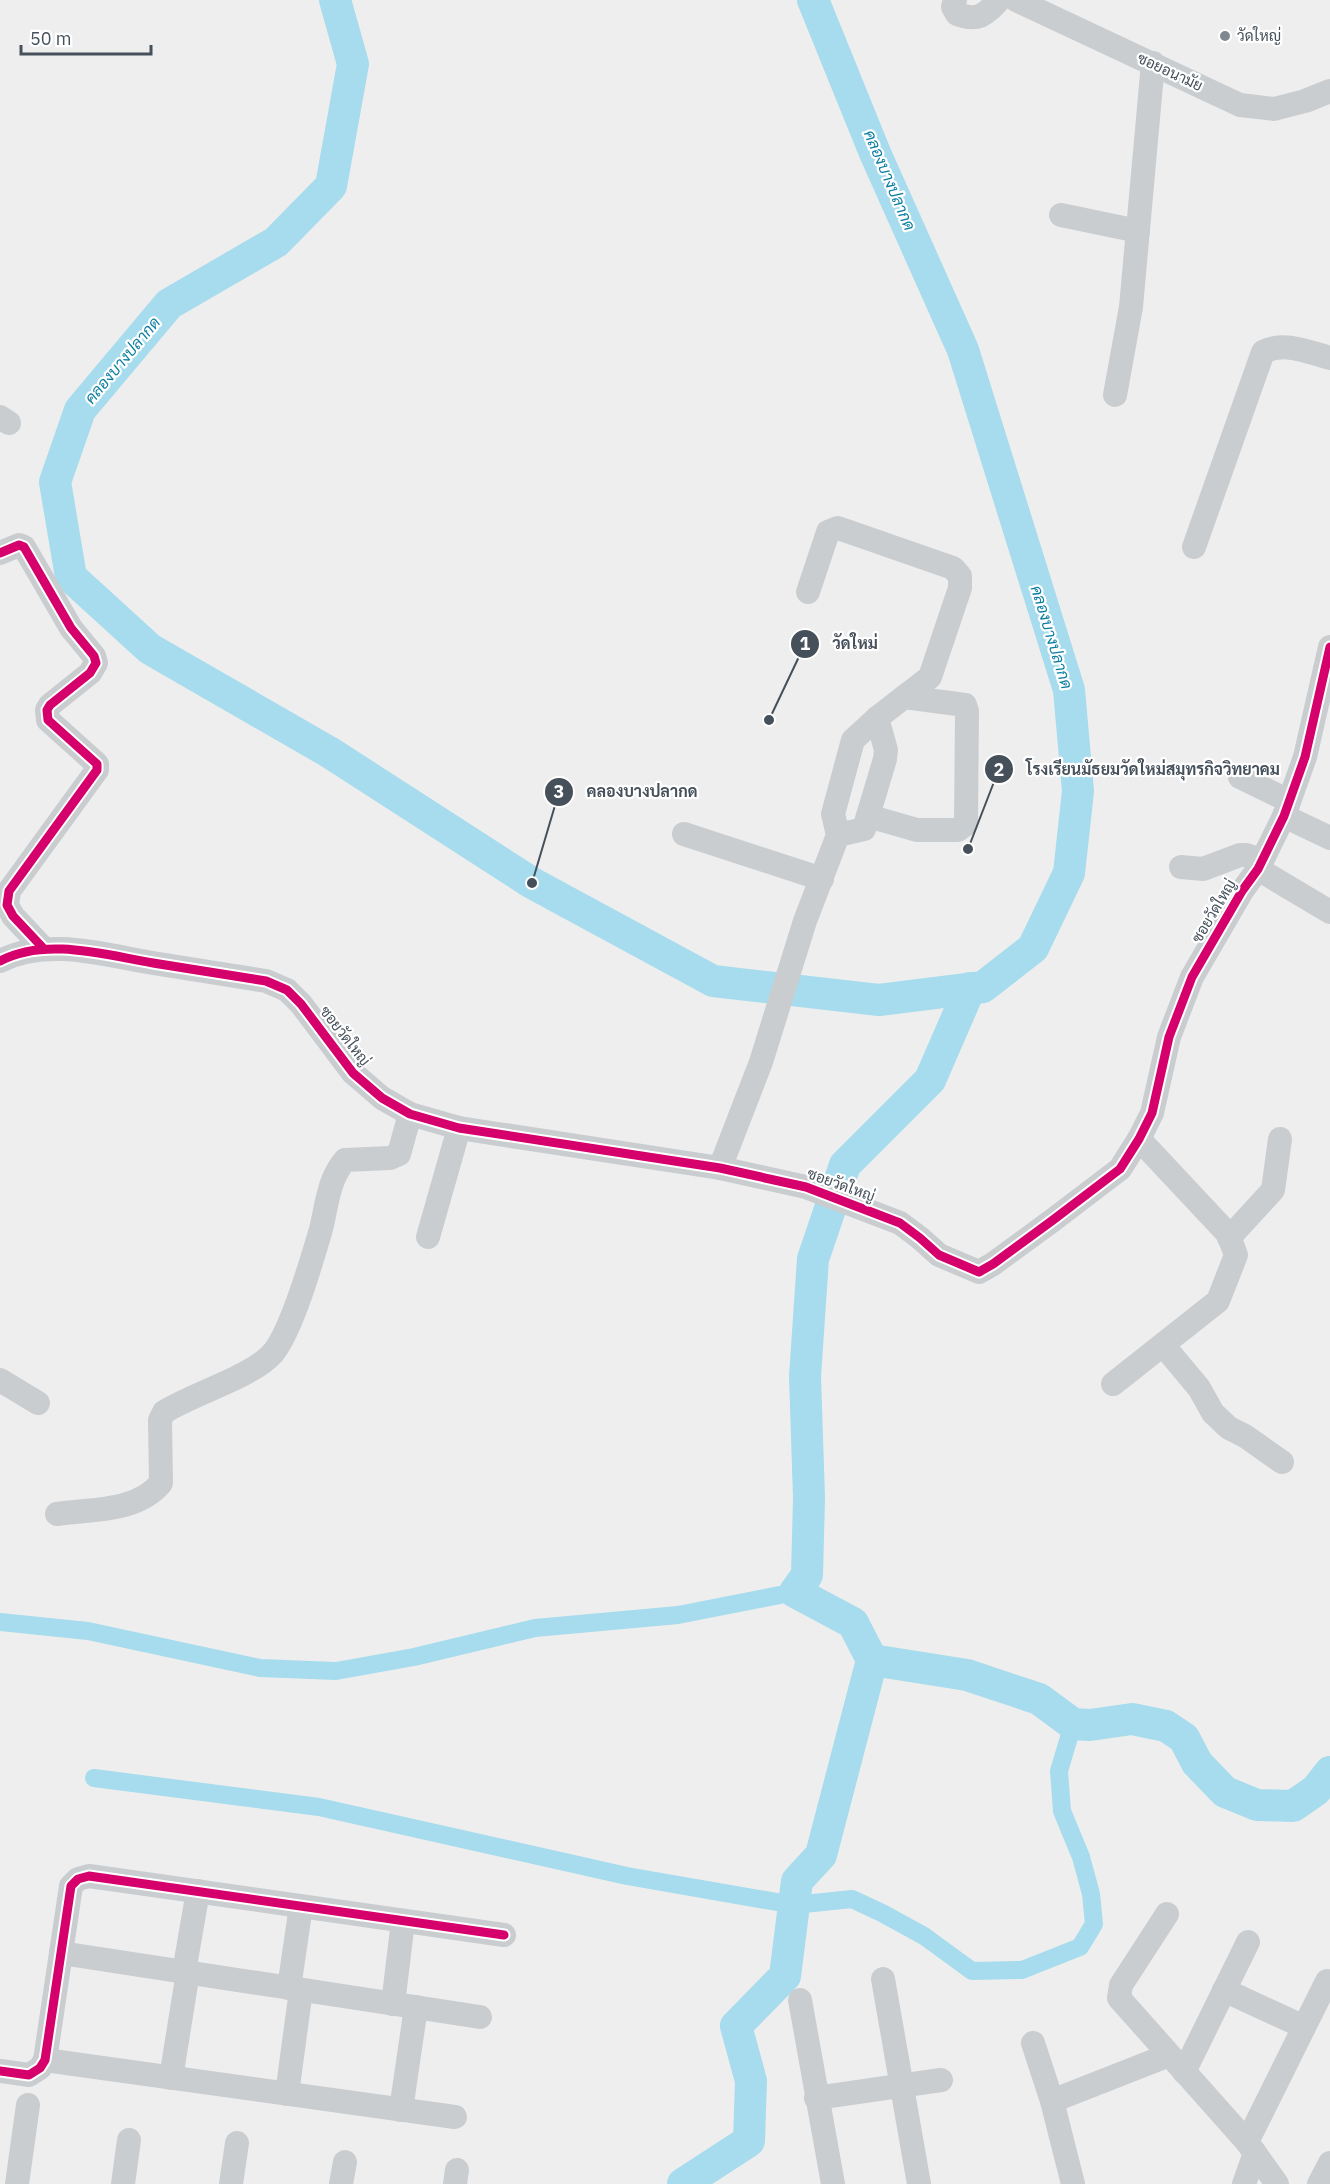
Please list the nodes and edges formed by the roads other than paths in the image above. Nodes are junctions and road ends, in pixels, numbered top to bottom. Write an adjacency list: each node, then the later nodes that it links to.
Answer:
1 (955, 0): 2 (street)
2 (999, 0)
3 (1016, 0): 4 (street, ซอยอนามัย)
4 (1153, 63): 5 (street, ซอยอนามัย); 7 (street)
5 (1330, 91)
6 (1061, 215): 7 (street)
7 (1138, 231): 9 (street)
8 (1330, 358): 10 (street)
9 (1115, 395)
10 (1194, 547)
11 (0, 553): 26 (street)
12 (808, 592): 14 (street)
13 (1330, 647): 17 (street, ซอยวัดใหญ่)
14 (904, 697): 15 (street); 18 (street)
15 (877, 717): 18 (street); 20 (street)
16 (1240, 777): 17 (street)
17 (1287, 809): 21 (street); 22 (street, ซอยวัดใหญ่)
18 (868, 816): 20 (street)
19 (684, 834): 24 (street)
20 (838, 836): 24 (street)
21 (1330, 838)
22 (1260, 865): 23 (street); 25 (street); 30 (street, ซอยวัดใหญ่)
23 (1181, 867)
24 (822, 879): 32 (street)
25 (1330, 912)
26 (44, 950): 27 (street, ซอยวัดใหญ่); 28 (street, ซอยวัดใหญ่)
27 (0, 960)
28 (410, 1114): 29 (street, ซอยวัดใหญ่); 40 (street)
29 (459, 1128): 32 (street, ซอยวัดใหญ่); 33 (street)
30 (1139, 1139): 32 (street, ซอยวัดใหญ่); 34 (street)
31 (1280, 1139): 34 (street)
32 (720, 1168)
33 (428, 1236)
34 (1229, 1239): 35 (street)
35 (1163, 1345): 37 (street); 39 (street)
36 (0, 1380): 38 (street)
37 (1113, 1384)
38 (38, 1403)
39 (1282, 1462)
40 (57, 1514)
41 (198, 1891): 42 (street); 47 (street); 48 (street)
42 (301, 1906): 44 (street); 51 (street)
43 (1167, 1914): 59 (street)
44 (403, 1921): 45 (street); 54 (street)
45 (504, 1935)
46 (1248, 1942): 52 (street)
47 (61, 1953): 48 (street); 58 (street)
48 (186, 1972): 51 (street); 61 (street)
49 (883, 1979): 63 (street)
50 (1327, 1981): 56 (street)
51 (295, 1989): 54 (street); 64 (street)
52 (1224, 1990): 56 (street); 59 (street)
53 (800, 2000): 65 (street)
54 (405, 2005): 55 (street); 68 (street)
55 (480, 2017)
56 (1304, 2027): 72 (street)
57 (1033, 2043): 66 (street)
58 (45, 2060): 60 (street); 61 (street)
59 (1177, 2064): 66 (street); 72 (street)
60 (0, 2071)
61 (171, 2078): 64 (street)
62 (940, 2080): 63 (street)
63 (902, 2085): 65 (street); 78 (street)
64 (287, 2094): 68 (street)
65 (816, 2098): 77 (street)
66 (1052, 2101): 79 (street)
67 (28, 2105): 74 (street)
68 (401, 2110): 69 (street)
69 (455, 2118)
70 (129, 2140): 75 (street)
71 (237, 2143): 76 (street)
72 (1251, 2148): 80 (street); 81 (street)
73 (1330, 2163): 82 (street)
74 (16, 2184)
75 (123, 2184)
76 (231, 2184)
77 (832, 2184)
78 (919, 2184)
79 (1073, 2184)
80 (1244, 2184)
81 (1277, 2184)
82 (1319, 2184)

